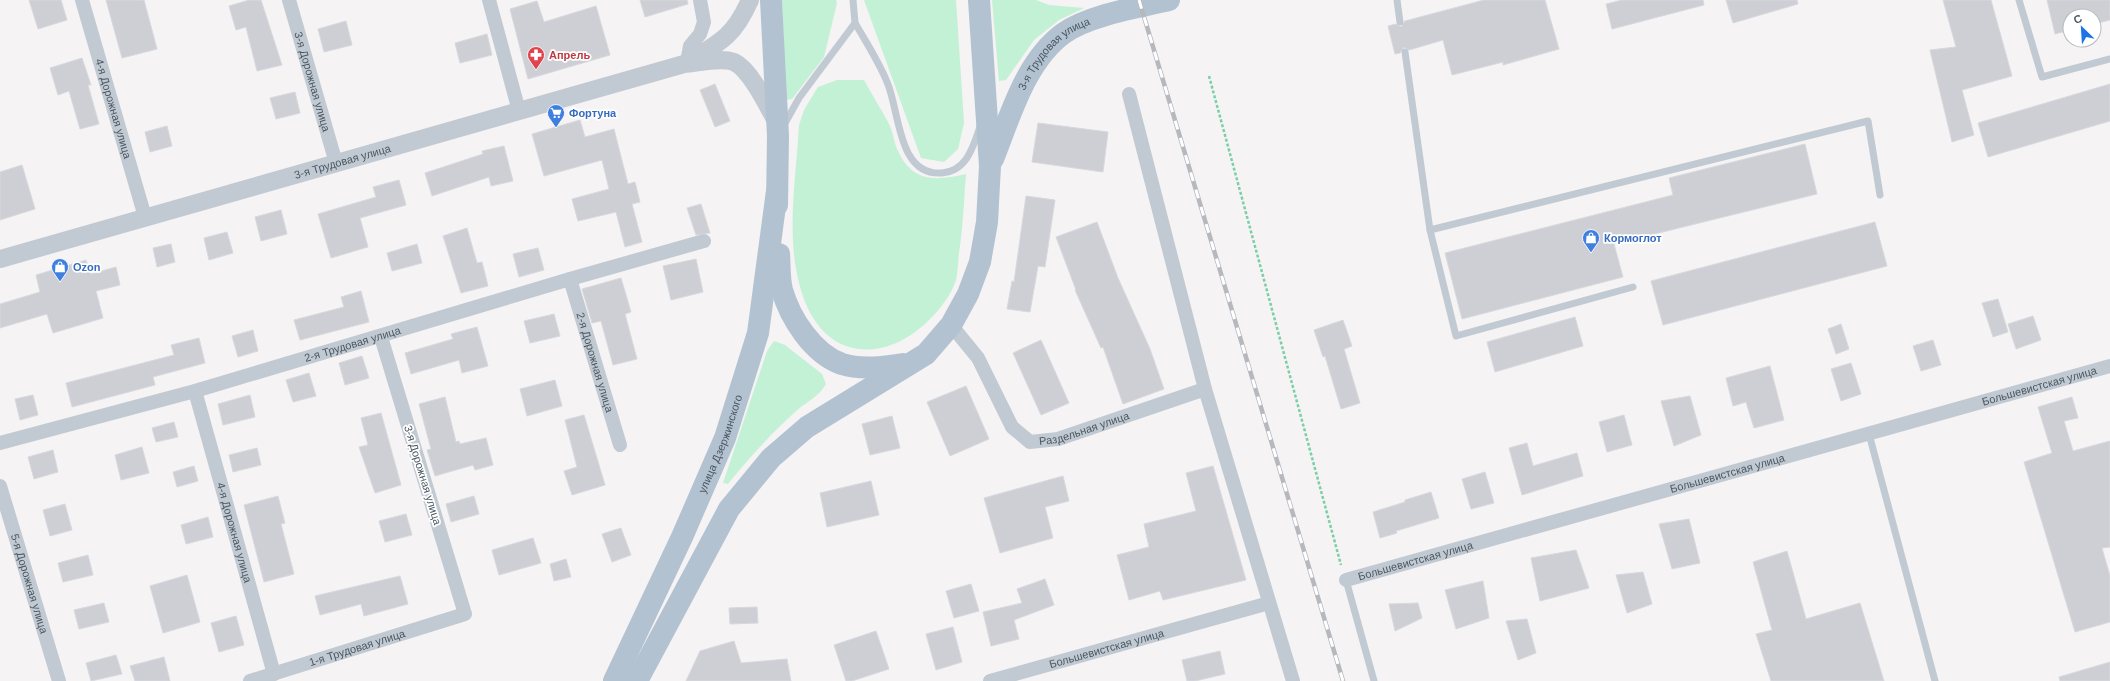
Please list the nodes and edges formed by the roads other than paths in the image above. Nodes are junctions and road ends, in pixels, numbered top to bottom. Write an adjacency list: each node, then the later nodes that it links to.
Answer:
1 (82, 0): 25 (street, 4-я Дорожная улица)
2 (289, 0): 21 (street, 3-я Дорожная улица)
3 (489, 0): 19 (street)
4 (700, 0): 16 (street)
5 (750, 0): 16 (street)
6 (771, 0): 20 (main road)
7 (853, 0): 13 (lane)
8 (979, 0): 18 (main road)
9 (1169, 0): 22 (main road, 3-я Трудовая улица)
10 (1397, 0): 12 (lane)
11 (2019, 0): 15 (lane)
12 (1400, 22)
13 (855, 23): 18 (lane); 20 (lane)
14 (1404, 52): 26 (lane)
15 (2110, 60)
16 (686, 63): 19 (street, 3-я Трудовая улица); 20 (street)
17 (1129, 94): 35 (street)
18 (988, 108): 22 (main road)
19 (519, 111): 21 (street, 3-я Трудовая улица)
20 (778, 130): 23 (main road)
21 (336, 163): 25 (street, 3-я Трудовая улица)
22 (990, 166): 31 (main road)
23 (777, 191): 33 (main road); 47 (main road, улица Дзержинского)
24 (1880, 195): 26 (lane)
25 (144, 217): 28 (street, 3-я Трудовая улица)
26 (1430, 230): 30 (lane)
27 (704, 241): 29 (street, 2-я Трудовая улица)
28 (0, 259)
29 (570, 279): 32 (street, 2-я Трудовая улица); 39 (street, 2-я Дорожная улица)
30 (1633, 287)
31 (951, 324): 33 (main road); 35 (street, Раздельная улица)
32 (381, 337): 36 (street, 2-я Трудовая улица); 43 (street, 3-я Дорожная улица)
33 (914, 362): 48 (main road)
34 (2110, 366): 37 (street, Большевистская улица)
35 (1205, 389): 42 (street)
36 (195, 391): 38 (street, 2-я Трудовая улица); 44 (street, 4-я Дорожная улица)
37 (1869, 434): 41 (street, Большевистская улица); 52 (lane)
38 (0, 443)
39 (620, 445)
40 (0, 486): 45 (street, 5-я Дорожная улица)
41 (1346, 580): 51 (lane)
42 (1269, 603): 49 (street, Большевистская улица); 50 (street)
43 (465, 614): 44 (street, 1-я Трудовая улица)
44 (274, 674): 46 (street, 1-я Трудовая улица)
45 (59, 681)
46 (250, 681)
47 (614, 681)
48 (637, 681)
49 (990, 681)
50 (1293, 681)
51 (1374, 681)
52 (1935, 681)

